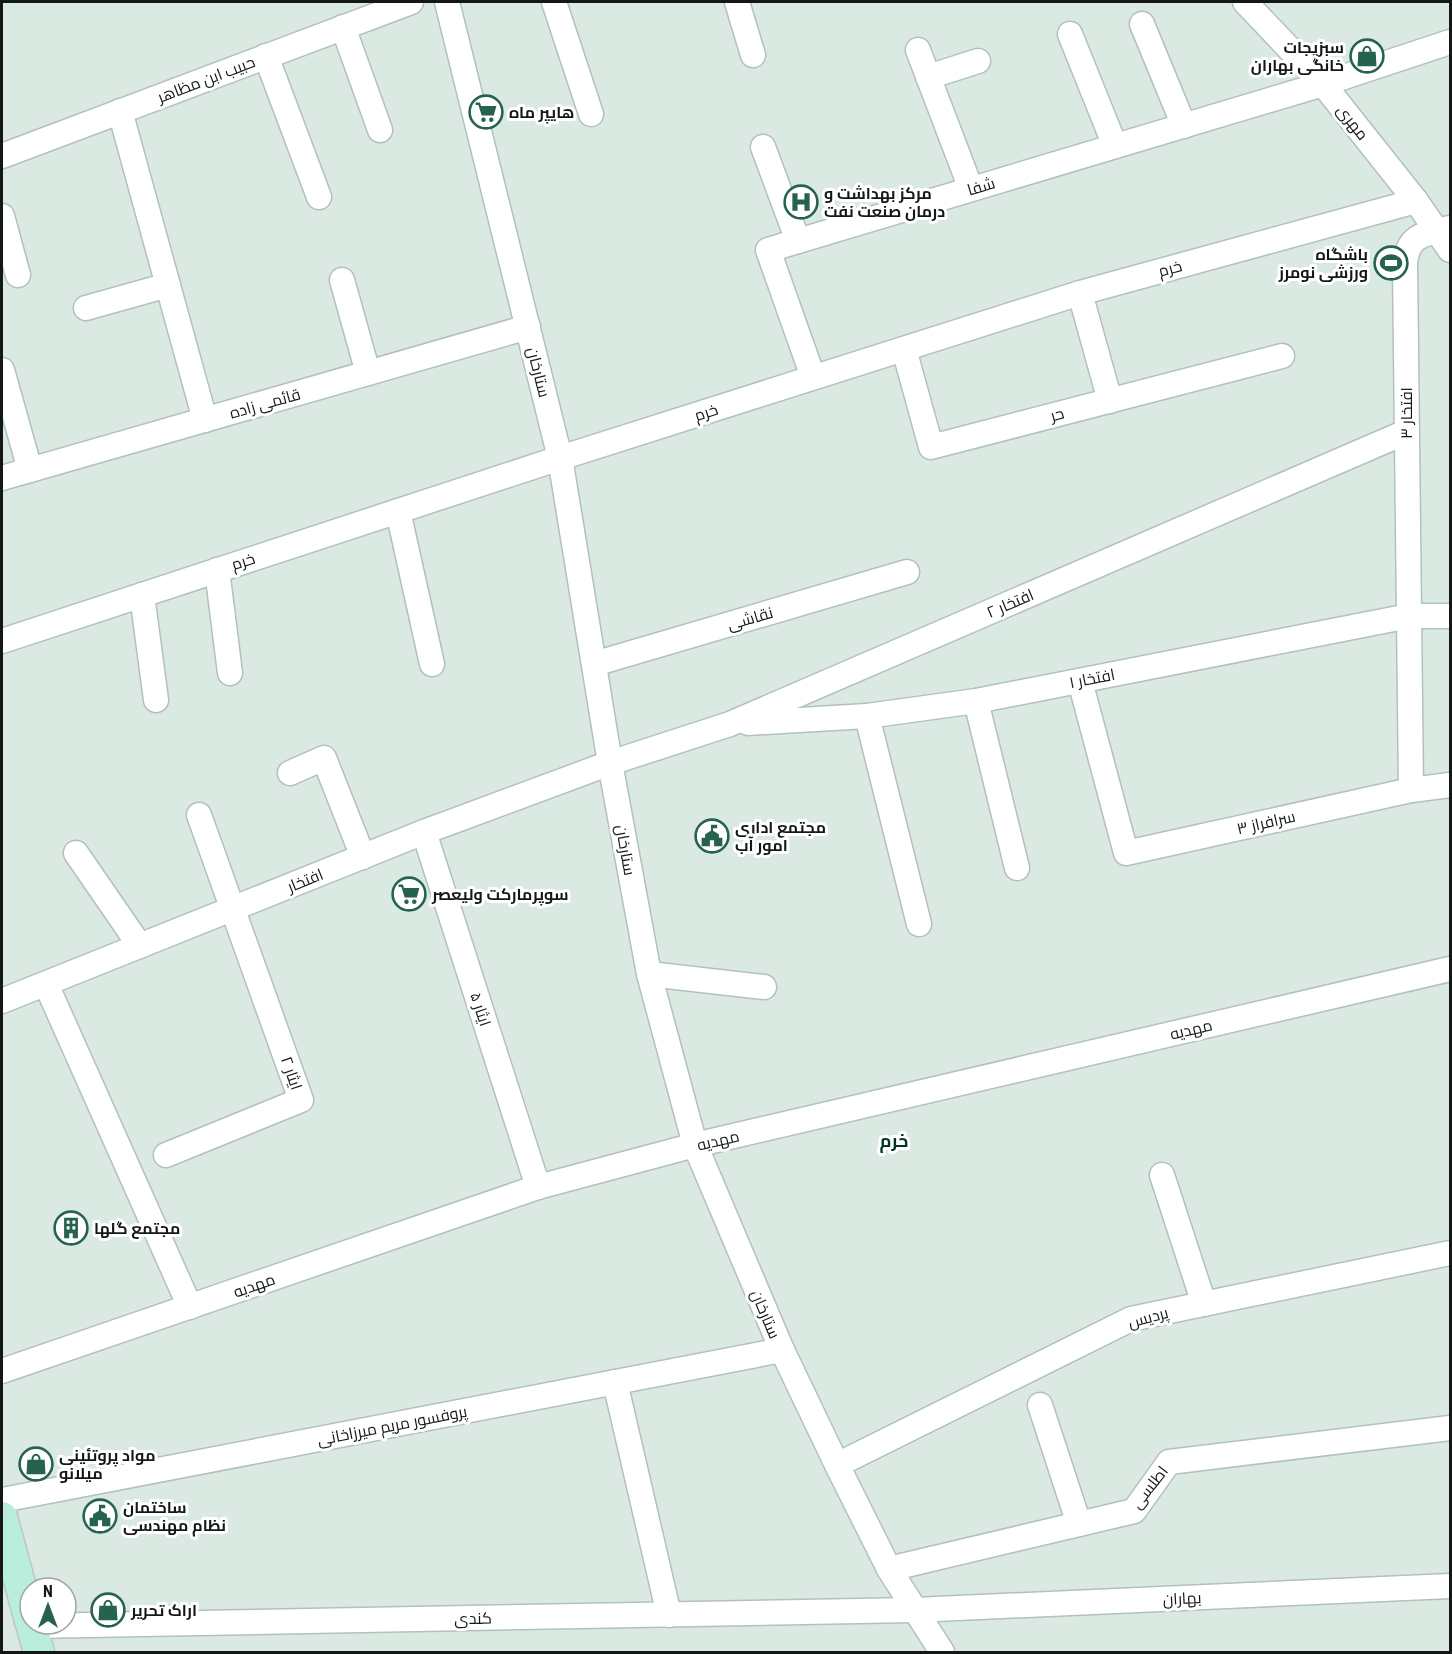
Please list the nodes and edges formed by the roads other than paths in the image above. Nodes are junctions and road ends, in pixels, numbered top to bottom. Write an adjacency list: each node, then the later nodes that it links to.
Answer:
1 (411, 2): 7 (street, حبیب ابن مظاهر)
2 (447, 2): 34 (street, ستارخان)
3 (554, 2): 17 (street)
4 (737, 2): 11 (street)
5 (1245, 2): 15 (street, مهری)
6 (1142, 24): 18 (street)
7 (343, 27): 12 (street, حبیب ابن مظاهر); 19 (street)
8 (1070, 34): 20 (street)
9 (1450, 42): 15 (street, شفا)
10 (918, 50): 14 (street)
11 (753, 55)
12 (266, 56): 16 (street, حبیب ابن مظاهر); 24 (street)
13 (978, 61): 14 (street)
14 (928, 77): 23 (street)
15 (1323, 84): 18 (street, شفا); 25 (street, مهری)
16 (120, 111): 22 (street, حبیب ابن مظاهر); 31 (street)
17 (591, 114)
18 (1184, 126): 20 (street, شفا)
19 (380, 130)
20 (1115, 146): 23 (street, شفا)
21 (763, 147): 28 (street)
22 (2, 156)
23 (971, 189): 28 (street, شفا)
24 (319, 197)
25 (1416, 201): 27 (street, مهری); 32 (street, خرم)
26 (2, 216): 29 (street)
27 (1446, 236): 42 (street, افتخار ۳)
28 (798, 241): 39 (street, شفا)
29 (18, 275)
30 (342, 280): 38 (street)
31 (168, 285): 33 (street); 41 (street)
32 (1080, 293): 35 (street, خرم); 40 (street)
33 (86, 308)
34 (528, 327): 38 (street, قائمی زاده); 43 (street, ستارخان)
35 (904, 349): 39 (street, خرم); 40 (street, حر)
36 (1282, 356): 40 (street, حر)
37 (2, 370): 44 (street)
38 (368, 373): 41 (street, قائمی زاده)
39 (813, 377): 43 (street, خرم)
40 (1110, 400)
41 (205, 420): 44 (street, قائمی زاده)
42 (1406, 432): 50 (street, افتخار ۳); 60 (street, افتخار ۲)
43 (560, 458): 46 (street, خرم); 54 (street, ستارخان)
44 (30, 470): 45 (street, قائمی زاده)
45 (2, 478)
46 (398, 511): 47 (street, خرم); 53 (street)
47 (217, 570): 49 (street, خرم); 55 (street)
48 (907, 572): 54 (street, نقاشی)
49 (142, 595): 52 (street, خرم); 57 (street)
50 (1409, 616): 51 (street, افتخار ۱); 56 (street, افتخار ۱); 64 (street)
51 (1450, 616)
52 (2, 640)
53 (432, 664)
54 (594, 664): 61 (street, ستارخان)
55 (230, 673)
56 (1080, 681): 58 (street, افتخار ۱); 64 (street, سرافراز ۳)
57 (156, 700)
58 (976, 700): 59 (street, افتخار ۱); 69 (street)
59 (867, 716): 60 (street, افتخار ۱); 71 (street)
60 (730, 724): 61 (street, افتخار ۲)
61 (610, 763): 66 (street, افتخار); 74 (street, ستارخان)
62 (290, 773): 68 (street)
63 (1450, 785): 64 (street)
64 (1411, 790)
65 (199, 815): 70 (street)
66 (424, 832): 68 (street, افتخار); 81 (street, ایثار ۵)
67 (76, 853): 72 (street)
68 (363, 857): 70 (street, افتخار)
69 (1017, 868)
70 (234, 909): 72 (street, افتخار); 79 (street, ایثار ۲)
71 (919, 924)
72 (140, 946): 75 (street, افتخار)
73 (1450, 969): 78 (street, مهدیه)
74 (649, 974): 76 (street); 78 (street, ستارخان)
75 (46, 984): 77 (street, افتخار); 84 (street)
76 (764, 987)
77 (2, 1001)
78 (695, 1145): 81 (street, مهدیه); 85 (street, ستارخان)
79 (166, 1155)
80 (1162, 1174): 83 (street)
81 (538, 1187): 84 (street, مهدیه)
82 (1450, 1253): 83 (street, پردیس)
83 (1204, 1304): 90 (street, پردیس)
84 (190, 1307): 86 (street, مهدیه)
85 (782, 1350): 87 (street, پروفسور مریم میرزاخانی); 90 (street, ستارخان)
86 (2, 1371)
87 (615, 1382): 91 (street, پروفسور مریم میرزاخانی); 98 (street)
88 (1040, 1405): 93 (street)
89 (1450, 1428): 93 (street, اطلسی)
90 (837, 1465): 94 (street, ستارخان)
91 (2, 1500)
92 (2, 1517): 95 (main road)
93 (1079, 1524): 94 (street, اطلسی)
94 (889, 1569): 97 (street, ستارخان)
95 (18, 1576)
96 (1450, 1586): 97 (street, بهاران)
97 (914, 1610): 98 (street, کندی); 100 (street, ستارخان)
98 (669, 1614): 99 (street, کندی)
99 (78, 1630)
100 (942, 1653)

